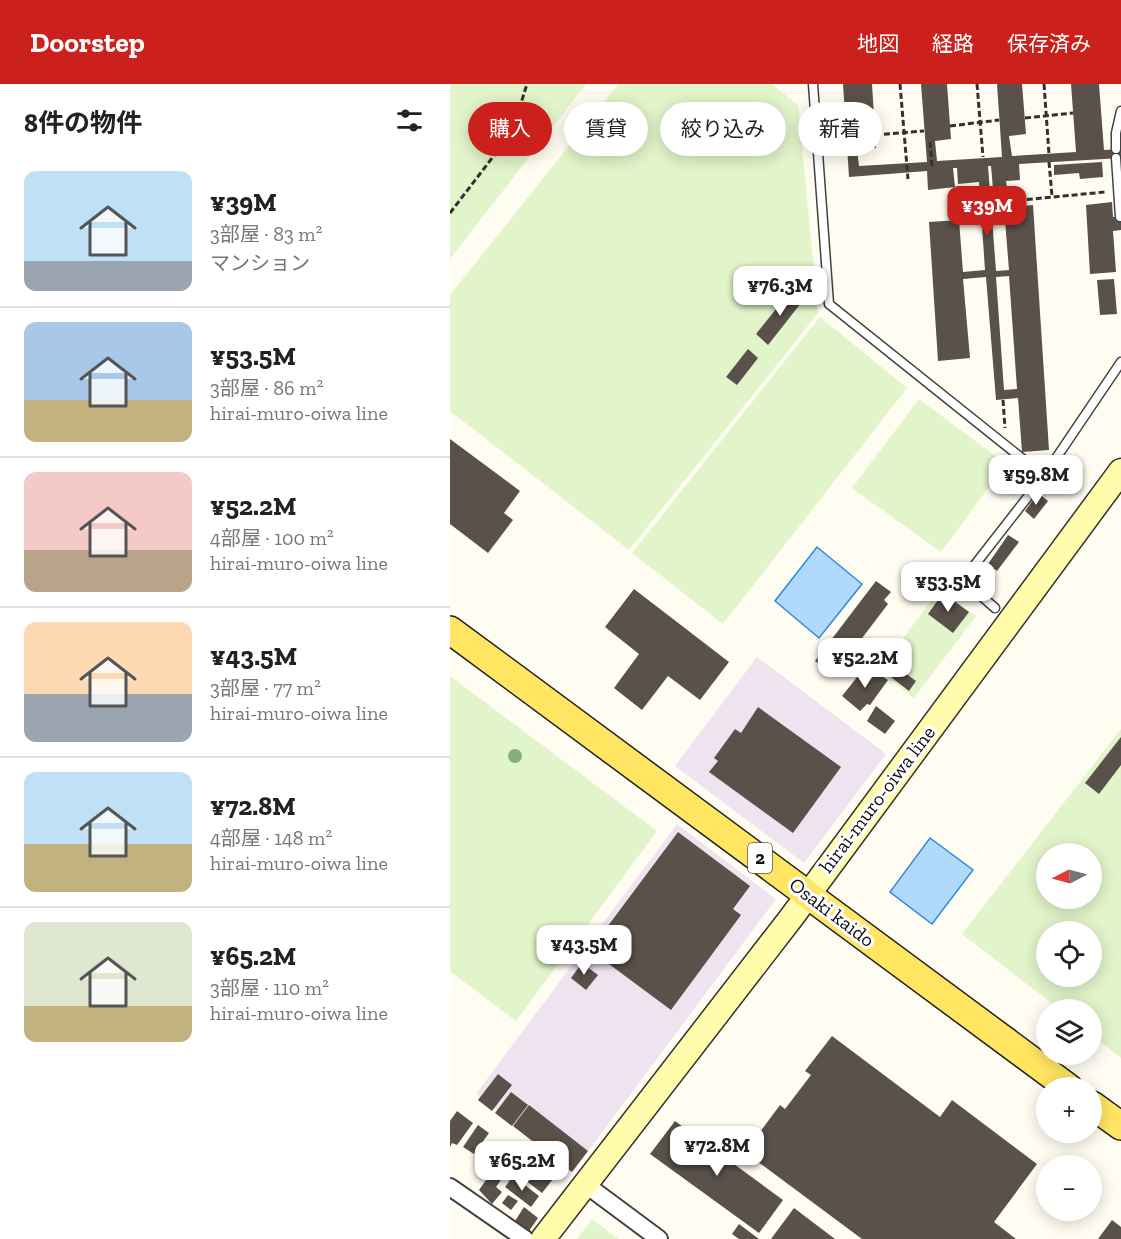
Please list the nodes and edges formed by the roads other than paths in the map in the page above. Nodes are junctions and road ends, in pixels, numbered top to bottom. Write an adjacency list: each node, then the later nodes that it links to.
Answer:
1 (813, 84): 6 (lane)
2 (1121, 111): 3 (lane)
3 (1120, 217)
4 (1121, 362): 6 (lane)
5 (1121, 471): 9 (main road, hirai-muro-oiwa line)
6 (1044, 476): 7 (lane)
7 (995, 608)
8 (450, 630): 9 (main road, Osaki kaido / 2)
9 (807, 893): 10 (main road, Osaki kaido / 2); 13 (main road, hirai-muro-oiwa line)
10 (1054, 1077)
11 (1102, 1112): 12 (main road)
12 (1121, 1126)
13 (585, 1184): 16 (main road, hirai-muro-oiwa line); 17 (street)
14 (450, 1187): 15 (street)
15 (525, 1239)
16 (543, 1239)
17 (659, 1239)

